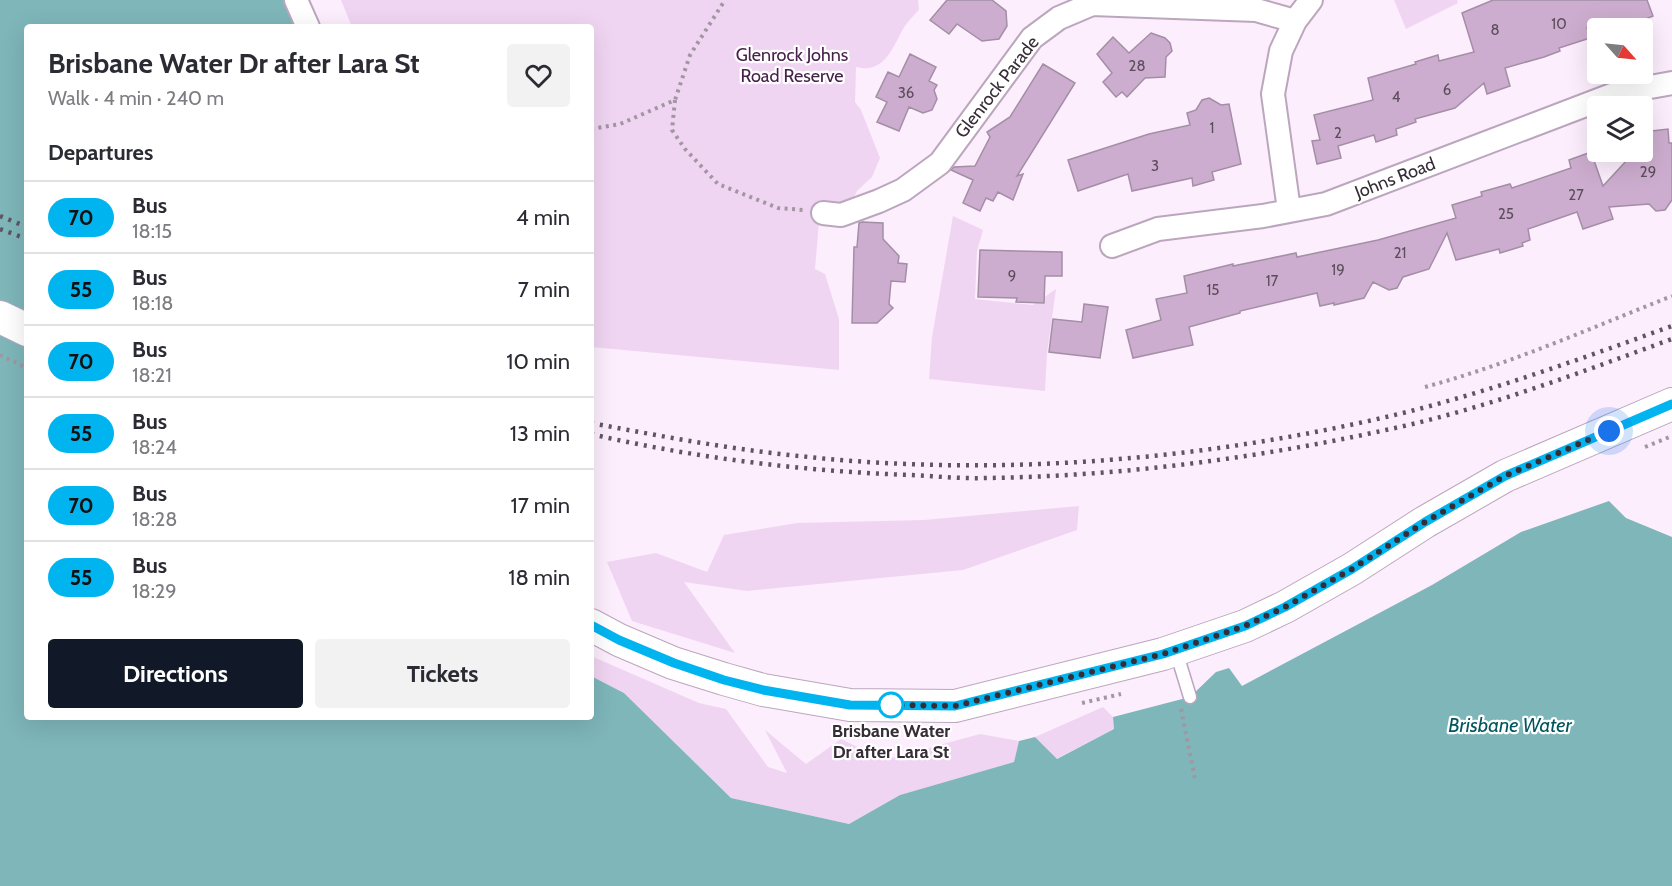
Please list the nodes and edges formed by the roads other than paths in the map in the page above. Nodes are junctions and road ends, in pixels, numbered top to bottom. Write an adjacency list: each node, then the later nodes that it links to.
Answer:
1 (296, 0): 4 (street)
2 (1311, 0): 3 (street)
3 (1295, 21): 6 (street); 7 (street, Glenrock Parade)
4 (307, 24)
5 (1672, 83): 6 (street, Johns Road)
6 (1289, 210): 8 (street, Johns Road)
7 (822, 213)
8 (1112, 246)
9 (0, 317): 10 (main road)
10 (24, 329)
11 (1672, 404): 13 (main road)
12 (594, 627): 13 (main road)
13 (1175, 650): 14 (lane)
14 (1185, 698)

